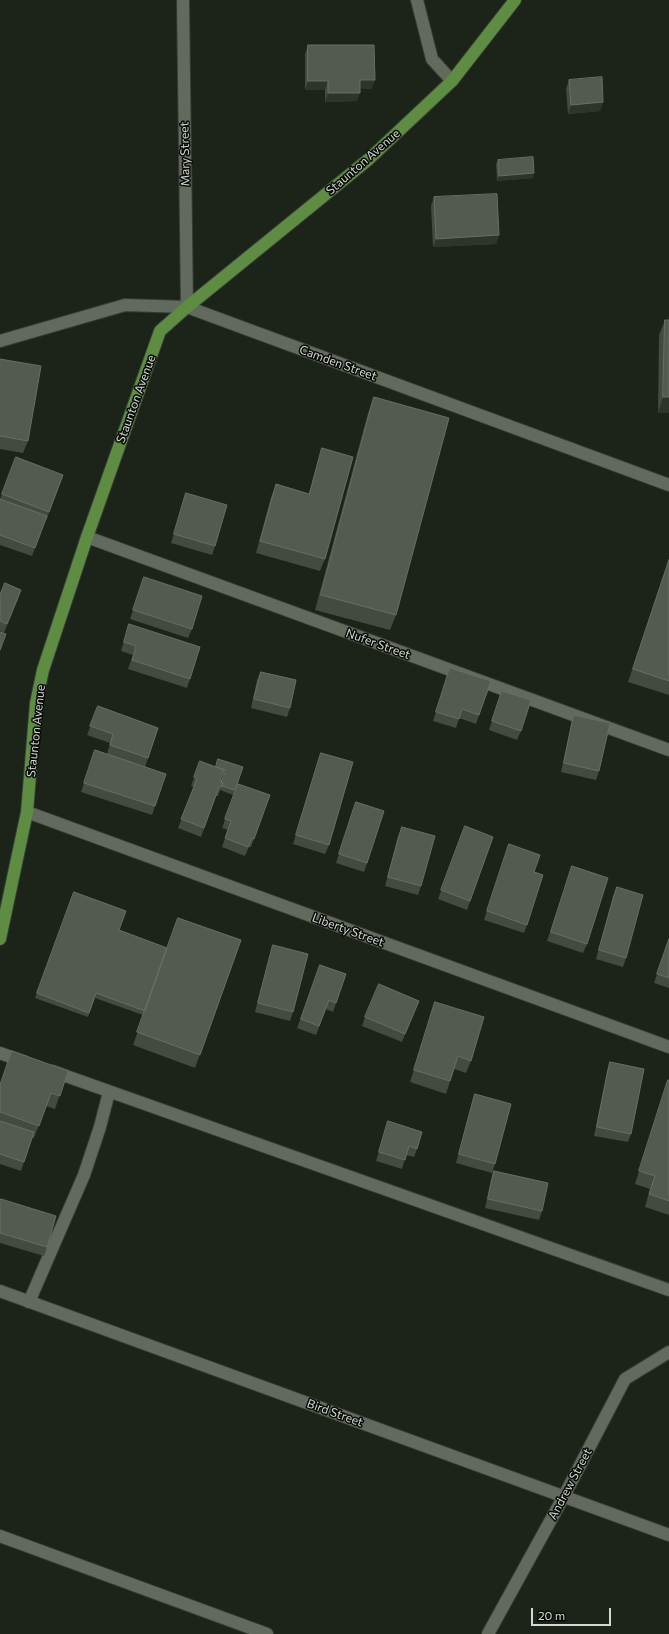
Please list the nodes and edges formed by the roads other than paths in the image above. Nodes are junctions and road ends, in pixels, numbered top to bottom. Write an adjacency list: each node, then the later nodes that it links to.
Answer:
1 (183, 0): 5 (street, Mary Street)
2 (417, 0): 4 (street)
3 (515, 0): 4 (main road, Staunton Avenue)
4 (452, 81): 5 (main road, Staunton Avenue)
5 (187, 307): 6 (street, Camden Street); 7 (street, Camden Street); 8 (main road, Staunton Avenue)
6 (0, 341)
7 (669, 485)
8 (87, 537): 9 (street, Nufer Street); 10 (main road, Staunton Avenue)
9 (669, 750)
10 (27, 812): 11 (main road, Staunton Avenue); 12 (street, Liberty Street)
11 (0, 939)
12 (669, 1047)
13 (0, 1053): 14 (street)
14 (109, 1092): 15 (street); 17 (street)
15 (669, 1290)
16 (0, 1291): 17 (street, Bird Street)
17 (29, 1302): 19 (street, Bird Street)
18 (669, 1352): 19 (street, Andrew Street)
19 (564, 1496): 20 (street, Bird Street); 23 (street, Andrew Street)
20 (669, 1535)
21 (0, 1536): 22 (street)
22 (267, 1634)
23 (488, 1634)

